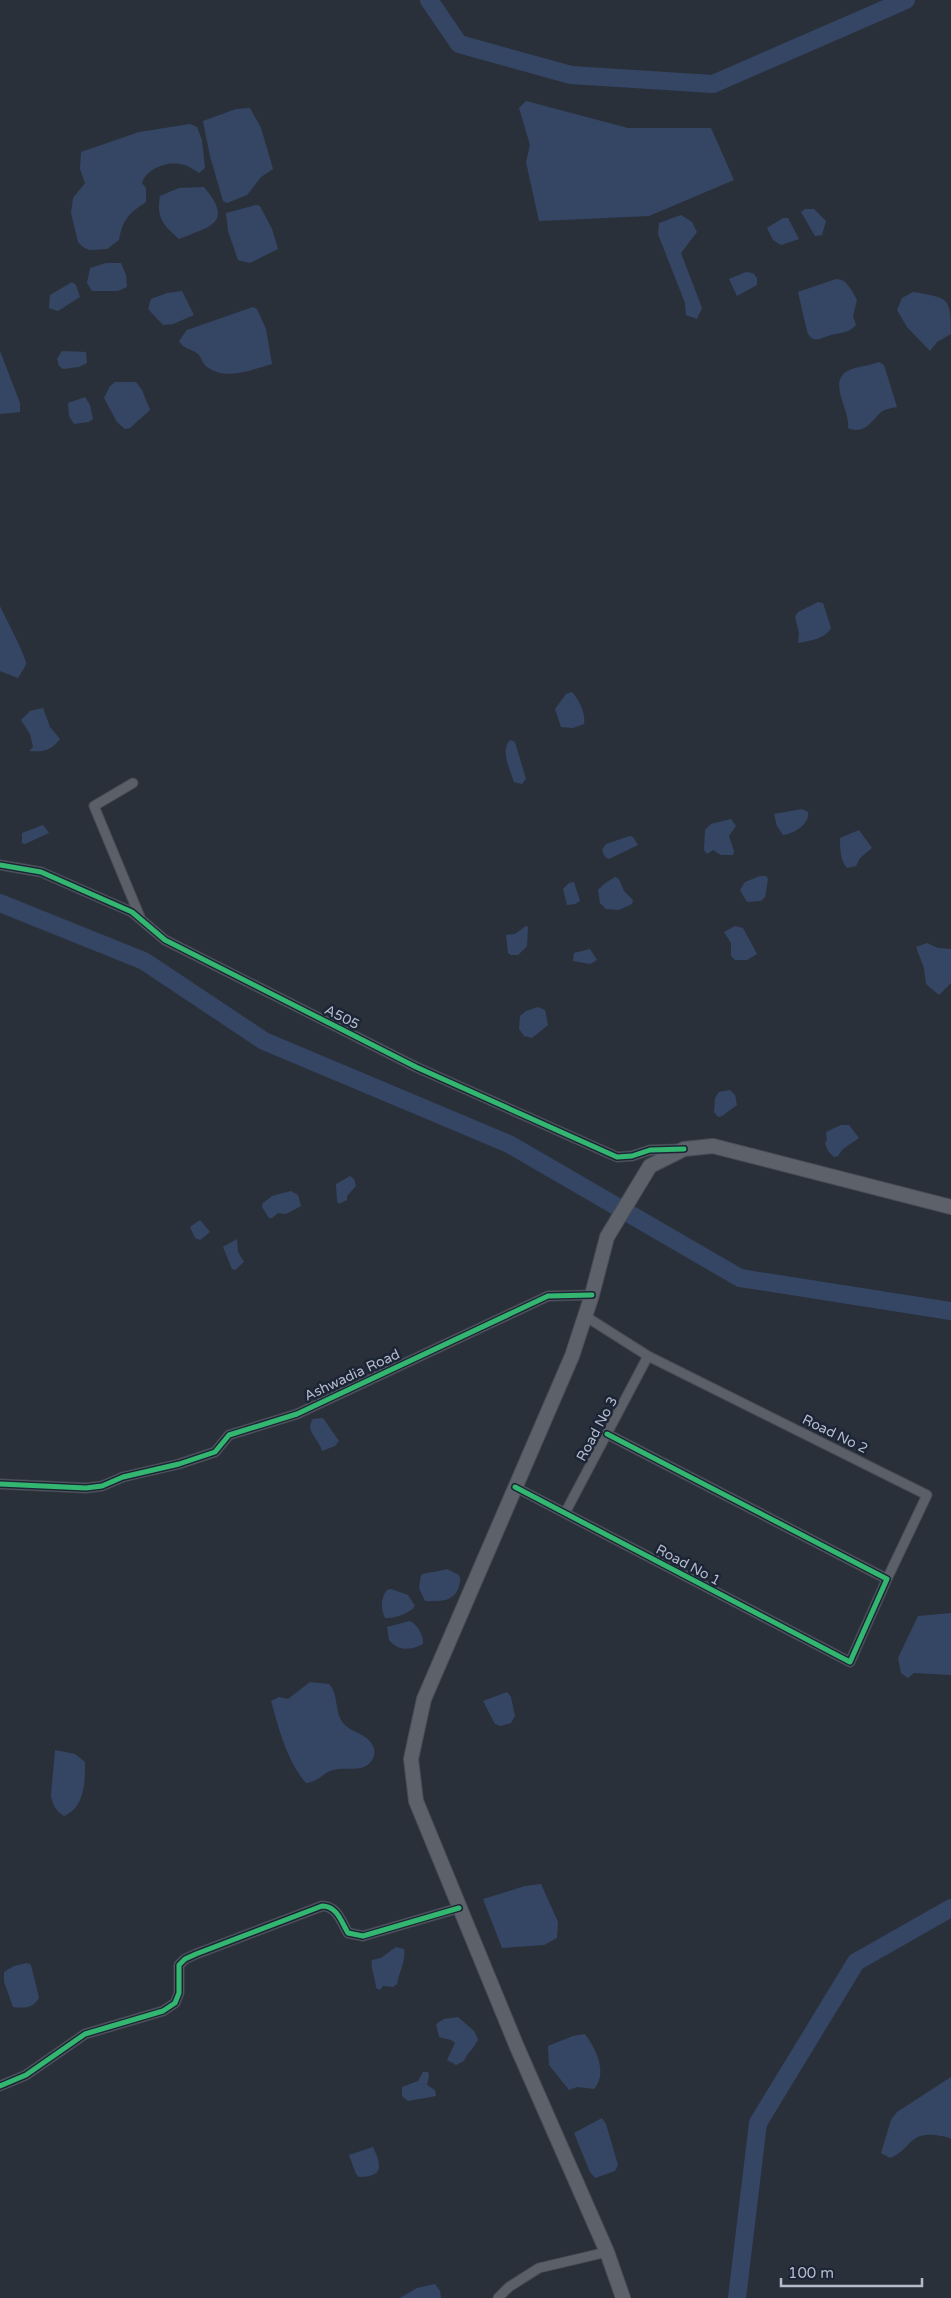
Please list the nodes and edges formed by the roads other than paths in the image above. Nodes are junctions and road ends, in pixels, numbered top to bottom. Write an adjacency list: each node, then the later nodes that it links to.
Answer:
1 (133, 784): 3 (street)
2 (0, 865): 3 (street, A505)
3 (142, 920): 4 (street, A505)
4 (684, 1149): 5 (main road); 6 (main road)
5 (951, 1207)
6 (592, 1295): 7 (main road); 10 (street, Ashwadia Road)
7 (585, 1316): 8 (street); 11 (main road)
8 (648, 1356): 9 (street, Road No 3); 13 (street, Road No 2)
9 (607, 1434): 12 (street, Road No 3); 13 (street)
10 (0, 1484)
11 (515, 1487): 12 (street, Road No 1); 14 (main road)
12 (565, 1513): 13 (street, Road No 1)
13 (887, 1579)
14 (459, 1908): 15 (street); 16 (main road)
15 (0, 2086)
16 (607, 2252): 17 (street); 18 (main road)
17 (498, 2298)
18 (623, 2298)

